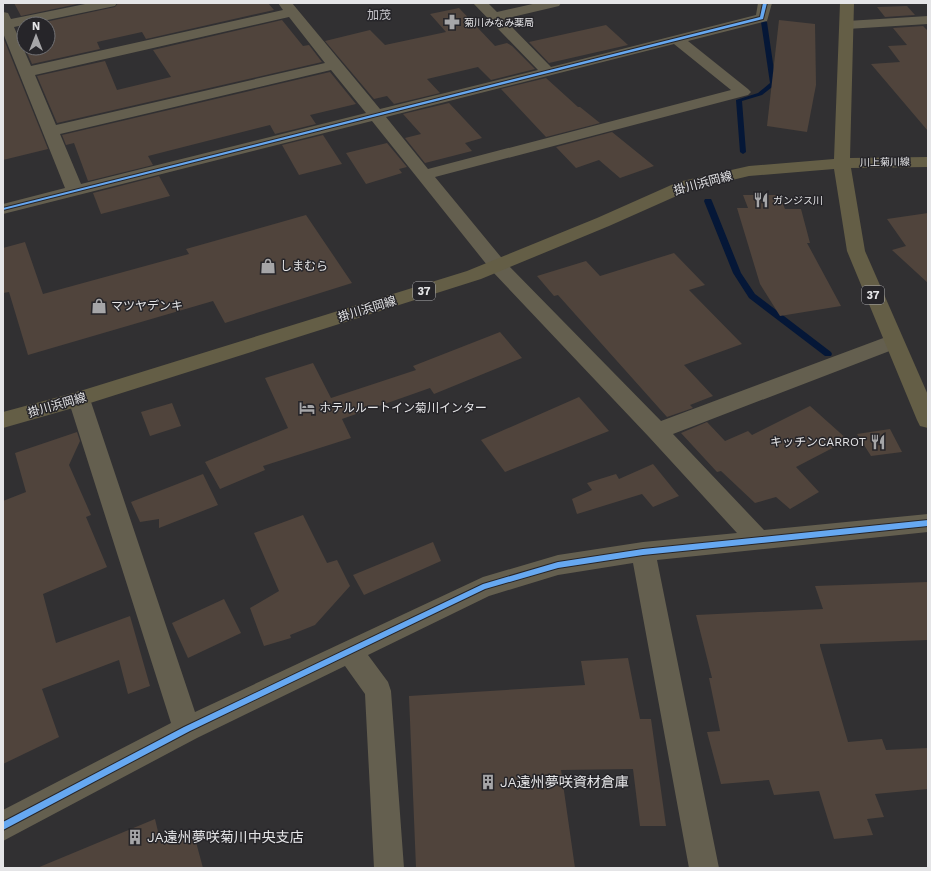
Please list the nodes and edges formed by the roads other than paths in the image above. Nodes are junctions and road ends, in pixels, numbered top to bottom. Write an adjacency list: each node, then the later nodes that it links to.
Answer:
1 (110, 3): 8 (street)
2 (480, 3): 7 (street)
3 (554, 3): 7 (street)
4 (765, 3): 11 (street)
5 (847, 3): 10 (main road, 37)
6 (289, 7): 12 (street); 13 (street)
7 (495, 17): 14 (street)
8 (5, 20): 13 (street)
9 (928, 20): 10 (street)
10 (847, 25): 18 (main road, 37)
11 (679, 41): 14 (street); 19 (street)
12 (334, 65): 15 (street); 16 (street)
13 (26, 72): 16 (street)
14 (548, 72): 15 (street)
15 (377, 115): 19 (street); 20 (street)
16 (52, 131): 20 (street)
17 (928, 162): 18 (main road, 川上菊川線)
18 (842, 163): 22 (main road, 掛川浜岡線 / 37); 23 (main road, 37)
19 (425, 175): 22 (street)
20 (75, 191): 21 (street)
21 (3, 209)
22 (498, 266): 24 (main road, 掛川浜岡線 / 37); 27 (street)
23 (893, 342): 26 (main road, 37); 27 (street)
24 (79, 398): 25 (main road, 掛川浜岡線 / 37); 32 (street)
25 (3, 420)
26 (928, 420)
27 (657, 431): 29 (street)
28 (928, 523): 29 (street)
29 (758, 541): 30 (street)
30 (643, 552): 31 (street); 35 (street)
31 (350, 651): 32 (street); 34 (street)
32 (187, 729): 33 (street)
33 (3, 826)
34 (389, 868)
35 (704, 868)

